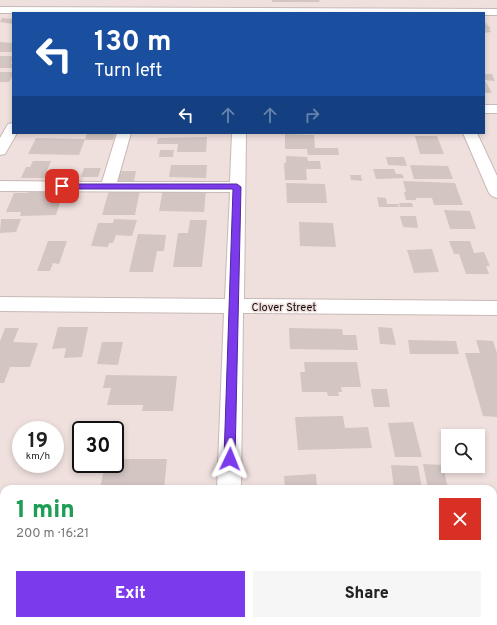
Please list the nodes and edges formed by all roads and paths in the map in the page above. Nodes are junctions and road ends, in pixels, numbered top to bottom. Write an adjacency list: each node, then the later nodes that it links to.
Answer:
1 (80, 0): 5 (street)
2 (244, 0): 7 (street)
3 (410, 0): 8 (street)
4 (0, 10): 5 (street)
5 (74, 12): 6 (street)
6 (159, 12): 7 (street)
7 (244, 12): 8 (street)
8 (415, 12): 9 (street)
9 (497, 12)
10 (485, 109): 11 (street)
11 (497, 109)
12 (12, 129): 16 (street)
13 (124, 134): 18 (street)
14 (239, 134): 19 (street)
15 (470, 134): 20 (street)
16 (0, 151)
17 (0, 186): 18 (street)
18 (108, 186): 19 (street)
19 (237, 187): 22 (street)
20 (497, 193)
21 (0, 304): 22 (street, Clover Street)
22 (234, 306): 23 (street, Clover Street); 24 (street)
23 (497, 308)
24 (229, 485)

